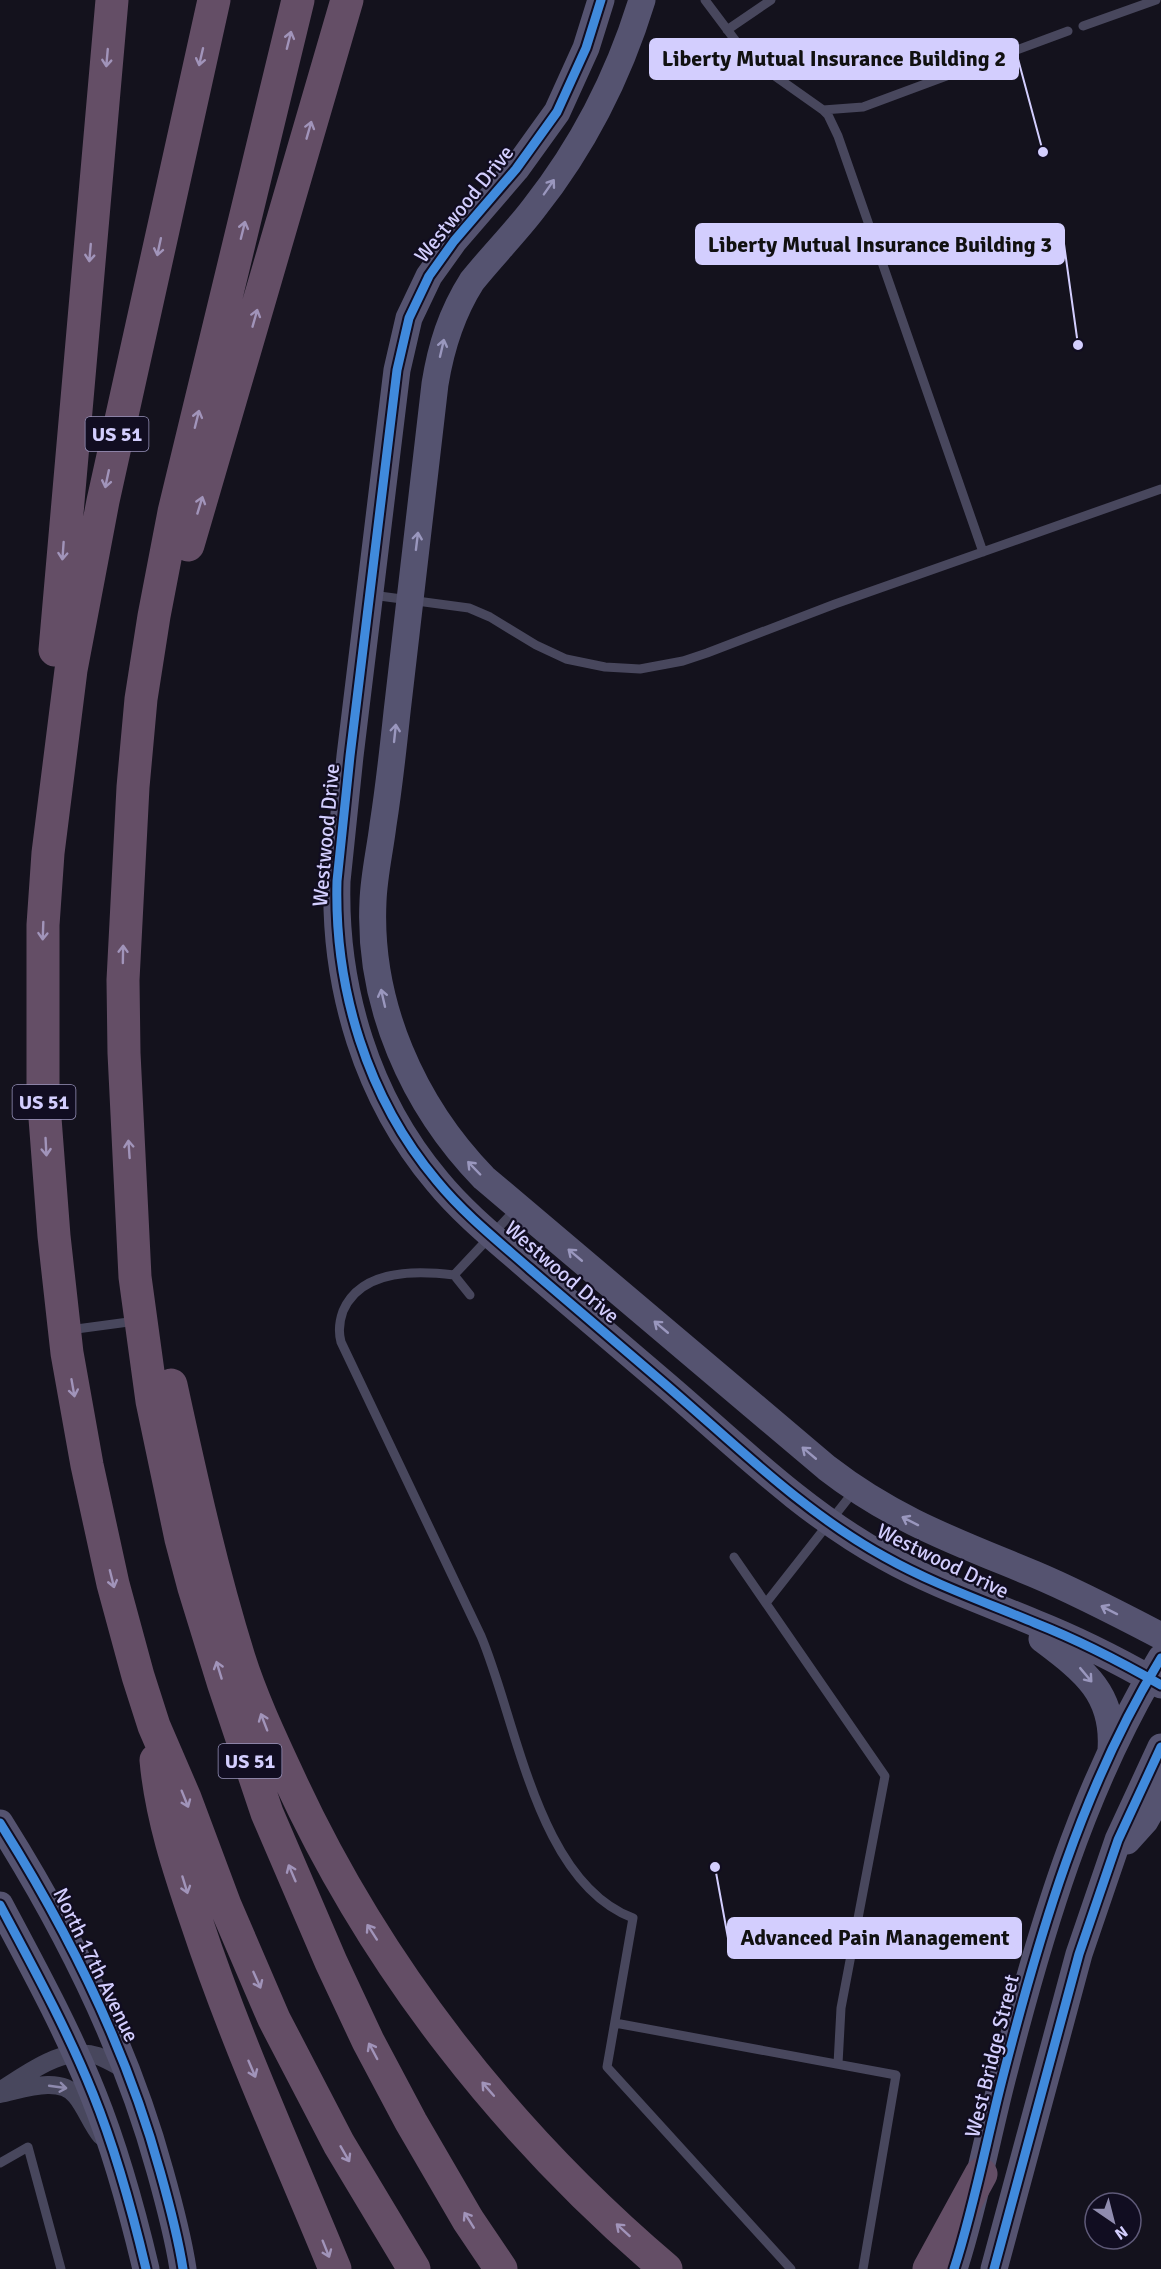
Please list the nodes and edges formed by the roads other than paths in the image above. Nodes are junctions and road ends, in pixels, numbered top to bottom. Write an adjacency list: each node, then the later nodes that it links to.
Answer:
1 (112, 0): 19 (highway, one-way to 19)
2 (214, 0): 19 (highway, US 51, one-way to 19)
3 (298, 0): 18 (highway, US 51, one-way to 3)
4 (346, 0): 18 (highway, one-way to 4)
5 (601, 0): 16 (street, Westwood Drive)
6 (642, 0): 17 (street, Westwood Drive, one-way to 6)
7 (705, 0): 11 (lane)
8 (771, 0): 11 (lane)
9 (1156, 0): 10 (lane)
10 (1083, 26)
11 (727, 30): 13 (lane)
12 (1068, 31): 13 (lane)
13 (823, 110): 15 (lane)
14 (1161, 489): 15 (lane)
15 (983, 552): 17 (lane)
16 (369, 595): 17 (lane); 22 (street, Westwood Drive)
17 (410, 599): 21 (street, Westwood Drive, one-way to 17)
18 (130, 828): 20 (highway, US 51, one-way to 18)
19 (46, 873): 26 (highway, US 51, one-way to 26)
20 (132, 1208): 25 (highway, US 51); 55 (highway, one-way to 20)
21 (517, 1208): 22 (lane); 27 (street, Westwood Drive, one-way to 21)
22 (491, 1235): 23 (lane); 28 (street, Westwood Drive)
23 (454, 1275): 24 (lane); 41 (lane)
24 (470, 1295)
25 (140, 1321): 26 (lane); 54 (highway, US 51, one-way to 25)
26 (64, 1331): 34 (highway, US 51, one-way to 34)
27 (855, 1489): 28 (lane); 32 (street, Westwood Drive, one-way to 27)
28 (830, 1521): 30 (lane); 31 (street, Westwood Drive)
29 (734, 1557): 30 (lane)
30 (766, 1603): 43 (lane)
31 (1008, 1613): 33 (street, Westwood Drive); 36 (street, one-way to 36)
32 (1161, 1636)
33 (1157, 1674): 36 (street, West Bridge Street)
34 (154, 1726): 52 (highway, one-way to 52); 53 (highway, US 51, one-way to 53)
35 (1161, 1747): 39 (street)
36 (1111, 1753): 48 (street, West Bridge Street)
37 (1161, 1793): 39 (street)
38 (0, 1822): 44 (street, North 17th Avenue)
39 (1112, 1857): 60 (street)
40 (0, 1905): 42 (street)
41 (615, 2023): 43 (lane); 56 (lane)
42 (76, 2055): 44 (street); 45 (street); 46 (street)
43 (838, 2064): 57 (lane)
44 (128, 2071): 51 (street, North 17th Avenue)
45 (0, 2093): 46 (street, one-way to 46)
46 (115, 2153): 50 (street)
47 (0, 2163): 49 (lane)
48 (981, 2174): 58 (highway); 59 (street, West Bridge Street)
49 (61, 2269)
50 (146, 2269)
51 (183, 2269)
52 (335, 2269)
53 (414, 2269)
54 (501, 2269)
55 (666, 2269)
56 (791, 2269)
57 (863, 2269)
58 (930, 2269)
59 (954, 2269)
60 (994, 2269)

